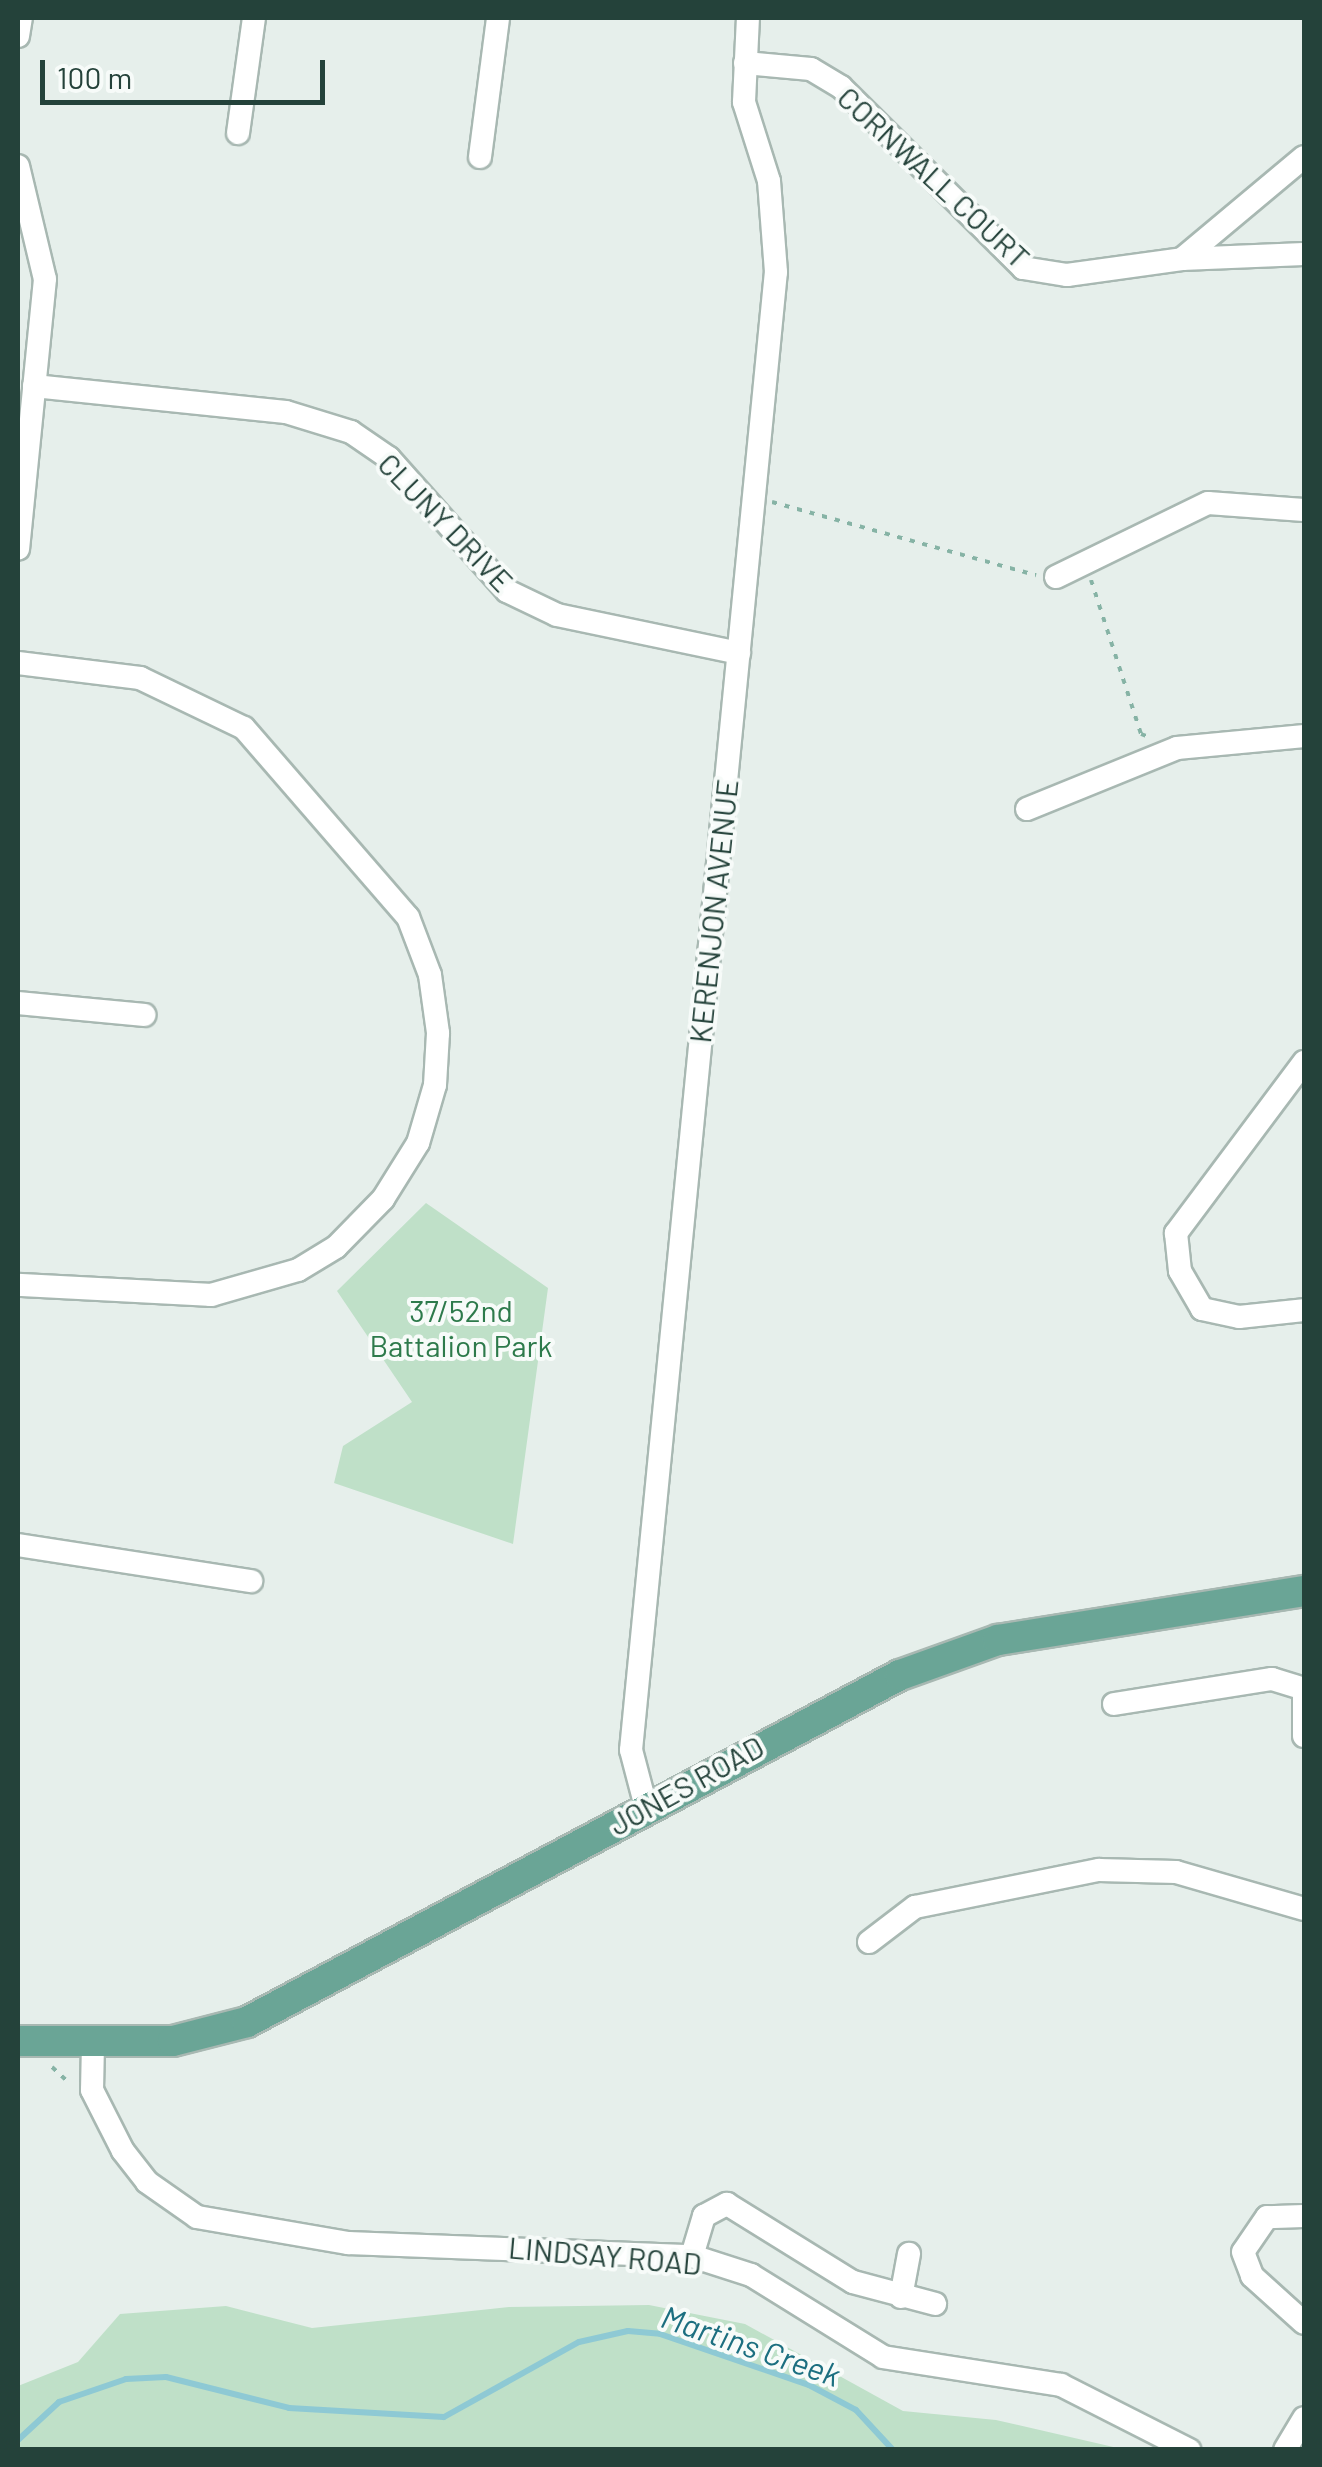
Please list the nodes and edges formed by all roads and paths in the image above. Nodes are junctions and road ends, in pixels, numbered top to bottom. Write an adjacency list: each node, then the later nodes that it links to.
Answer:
1 (21, 18): 5 (street)
2 (254, 18): 7 (street)
3 (498, 18): 8 (street)
4 (748, 18): 6 (street, KERENJON AVENUE)
5 (18, 36)
6 (745, 62): 13 (street, CORNWALL COURT); 15 (street, KERENJON AVENUE)
7 (238, 133)
8 (480, 157)
9 (1304, 157): 13 (street)
10 (18, 166): 11 (street)
11 (22, 197): 14 (street)
12 (1304, 254): 13 (street, CORNWALL COURT)
13 (1182, 259)
14 (34, 386): 17 (street); 20 (street, CLUNY DRIVE)
15 (754, 498): 19 (path); 20 (street, KERENJON AVENUE)
16 (1304, 510): 18 (street)
17 (18, 549)
18 (1086, 562): 19 (street); 23 (path)
19 (1056, 577)
20 (738, 653): 36 (street, KERENJON AVENUE)
21 (18, 662): 28 (street)
22 (1304, 736): 23 (street)
23 (1177, 748): 24 (street)
24 (1028, 809)
25 (18, 1003): 26 (street)
26 (144, 1015)
27 (1304, 1062): 29 (street)
28 (18, 1285)
29 (1304, 1310)
30 (18, 1546): 31 (street)
31 (251, 1581)
32 (1304, 1591): 36 (main road, JONES ROAD)
33 (1304, 1692): 34 (street); 35 (street)
34 (1114, 1704)
35 (1304, 1736)
36 (646, 1807): 41 (main road, JONES ROAD)
37 (1304, 1909): 38 (street)
38 (868, 1942)
39 (18, 2020): 41 (main road, JONES ROAD)
40 (18, 2041): 41 (main road, JONES ROAD)
41 (93, 2043): 43 (street)
42 (44, 2065): 43 (path)
43 (92, 2090): 46 (street, LINDSAY ROAD)
44 (1304, 2216): 49 (street)
45 (909, 2254): 47 (street)
46 (692, 2256): 47 (street); 51 (street, LINDSAY ROAD)
47 (901, 2297): 48 (street)
48 (935, 2304)
49 (1304, 2322)
50 (1304, 2418): 52 (street)
51 (1189, 2450)
52 (1285, 2450)

